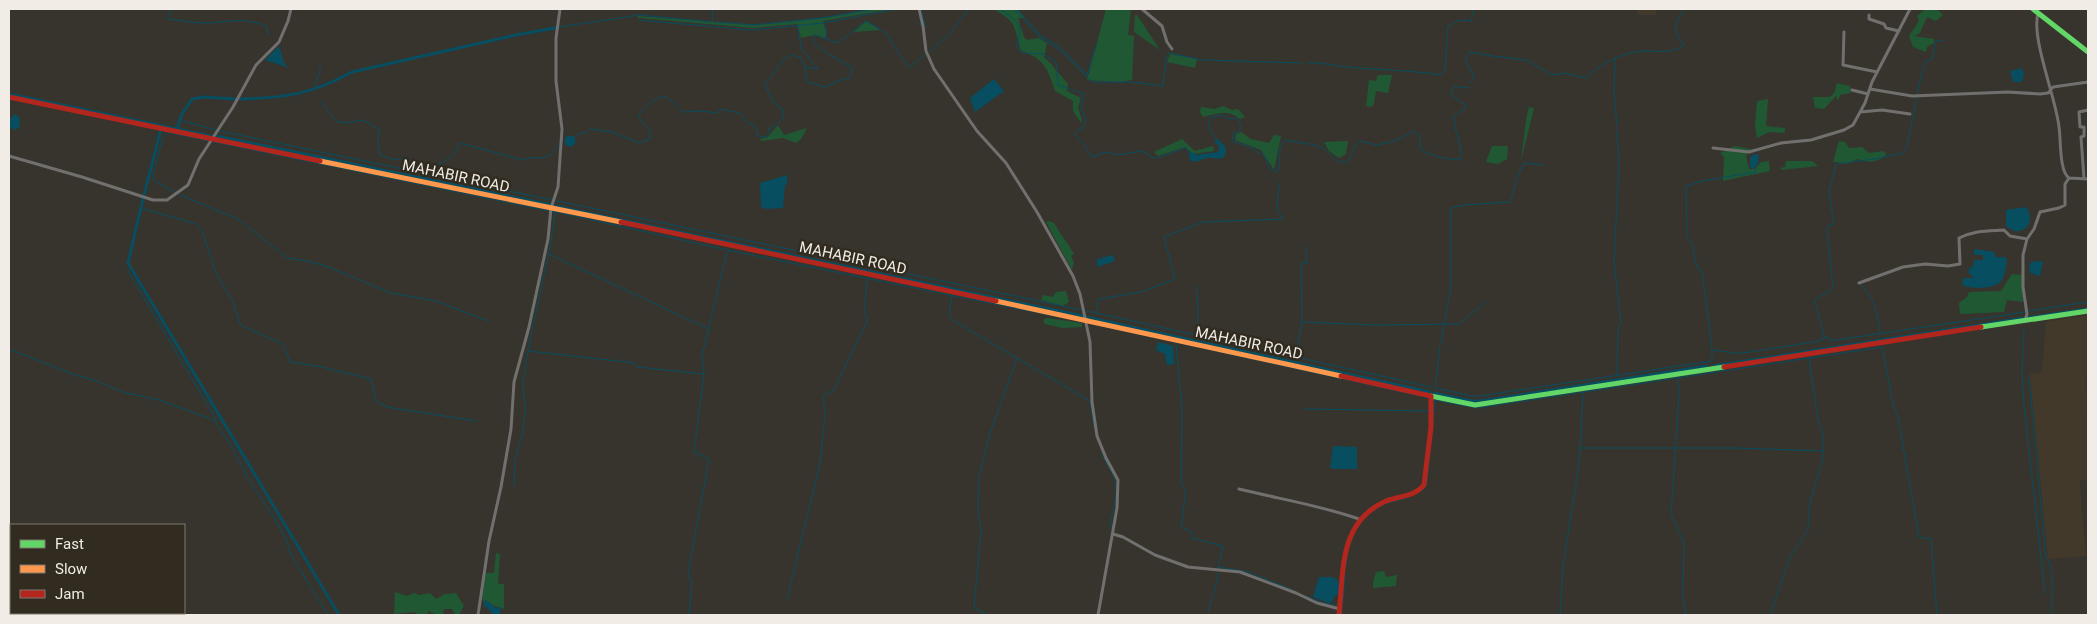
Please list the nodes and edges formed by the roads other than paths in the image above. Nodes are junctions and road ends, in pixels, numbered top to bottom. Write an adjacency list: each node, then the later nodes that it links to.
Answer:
1 (291, 9): 23 (street)
2 (560, 9): 28 (street)
3 (919, 9): 32 (street)
4 (1142, 9): 11 (street)
5 (1910, 9): 9 (street)
6 (2033, 9): 7 (street)
7 (2038, 13): 12 (street); 17 (street)
8 (1869, 15): 9 (street)
9 (1899, 31): 13 (street)
10 (1844, 32): 13 (street)
11 (1172, 49)
12 (2088, 52)
13 (1878, 72): 15 (street)
14 (2088, 82): 17 (street)
15 (1870, 89): 17 (street); 18 (street)
16 (1852, 90): 18 (street)
17 (2051, 90): 26 (street)
18 (1868, 94): 21 (street)
19 (9, 97): 23 (street, MAHABIR ROAD)
20 (2088, 110): 27 (street)
21 (1860, 112): 22 (street); 24 (street)
22 (1910, 114)
23 (213, 139): 25 (street); 28 (street, MAHABIR ROAD)
24 (1713, 148)
25 (9, 156)
26 (2069, 178): 27 (street); 29 (street)
27 (2086, 179)
28 (552, 208): 32 (street, MAHABIR ROAD); 39 (street)
29 (2027, 239): 30 (street); 33 (street)
30 (1859, 283)
31 (2088, 311): 33 (street, MAHABIR ROAD)
32 (1085, 320): 34 (street, MAHABIR ROAD); 37 (street)
33 (2025, 321): 34 (street, MAHABIR ROAD)
34 (1432, 396): 36 (street)
35 (1239, 489): 36 (street)
36 (1359, 519): 38 (street)
37 (1113, 534): 38 (street); 40 (street)
38 (1340, 612)
39 (478, 615)
40 (1098, 615)

